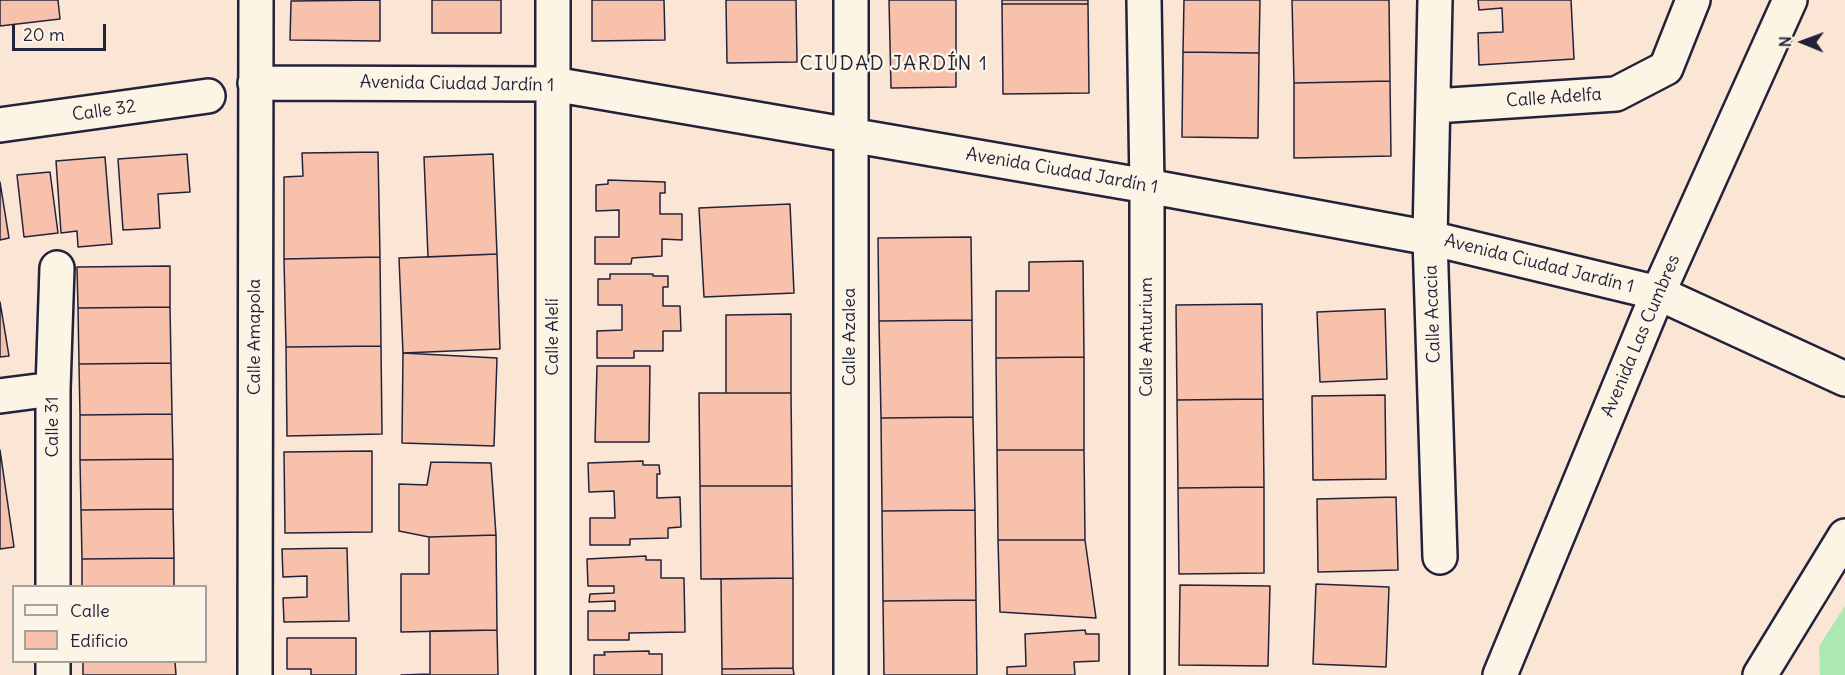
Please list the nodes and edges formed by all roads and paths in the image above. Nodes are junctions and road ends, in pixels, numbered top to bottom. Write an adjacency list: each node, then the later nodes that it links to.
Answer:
1 (256, 0): 8 (street, Calle Amapola)
2 (553, 0): 9 (street, Calle Alelí)
3 (851, 0): 13 (street, Calle Azalea)
4 (1144, 0): 14 (street, Calle Anturium)
5 (1435, 0): 11 (street, Calle Acacia)
6 (1693, 0): 11 (street, Calle Adelfa)
7 (1790, 0): 17 (street, Avenida Las Cumbres)
8 (255, 83): 9 (street, Avenida Ciudad Jardín 1); 25 (street, Calle Amapola)
9 (553, 84): 13 (street, Avenida Ciudad Jardín 1); 26 (street, Calle Alelí)
10 (208, 96): 12 (street, Calle 32)
11 (1435, 106): 15 (street, Calle Acacia)
12 (0, 125)
13 (850, 135): 14 (street, Avenida Ciudad Jardín 1); 27 (street, Calle Azalea)
14 (1147, 186): 15 (street, Avenida Ciudad Jardín 1); 28 (street, Calle Anturium)
15 (1430, 238): 17 (street, Avenida Ciudad Jardín 1); 22 (street, Calle Acacia)
16 (57, 268): 19 (street, Calle 31)
17 (1658, 293): 18 (street, Avenida Ciudad Jardín 1); 29 (street, Avenida Las Cumbres)
18 (1845, 379)
19 (53, 388): 20 (street); 23 (street, Calle 31)
20 (0, 396)
21 (1845, 536): 24 (street)
22 (1440, 557)
23 (53, 585)
24 (1767, 673)
25 (255, 675)
26 (553, 675)
27 (851, 675)
28 (1147, 675)
29 (1500, 675)

